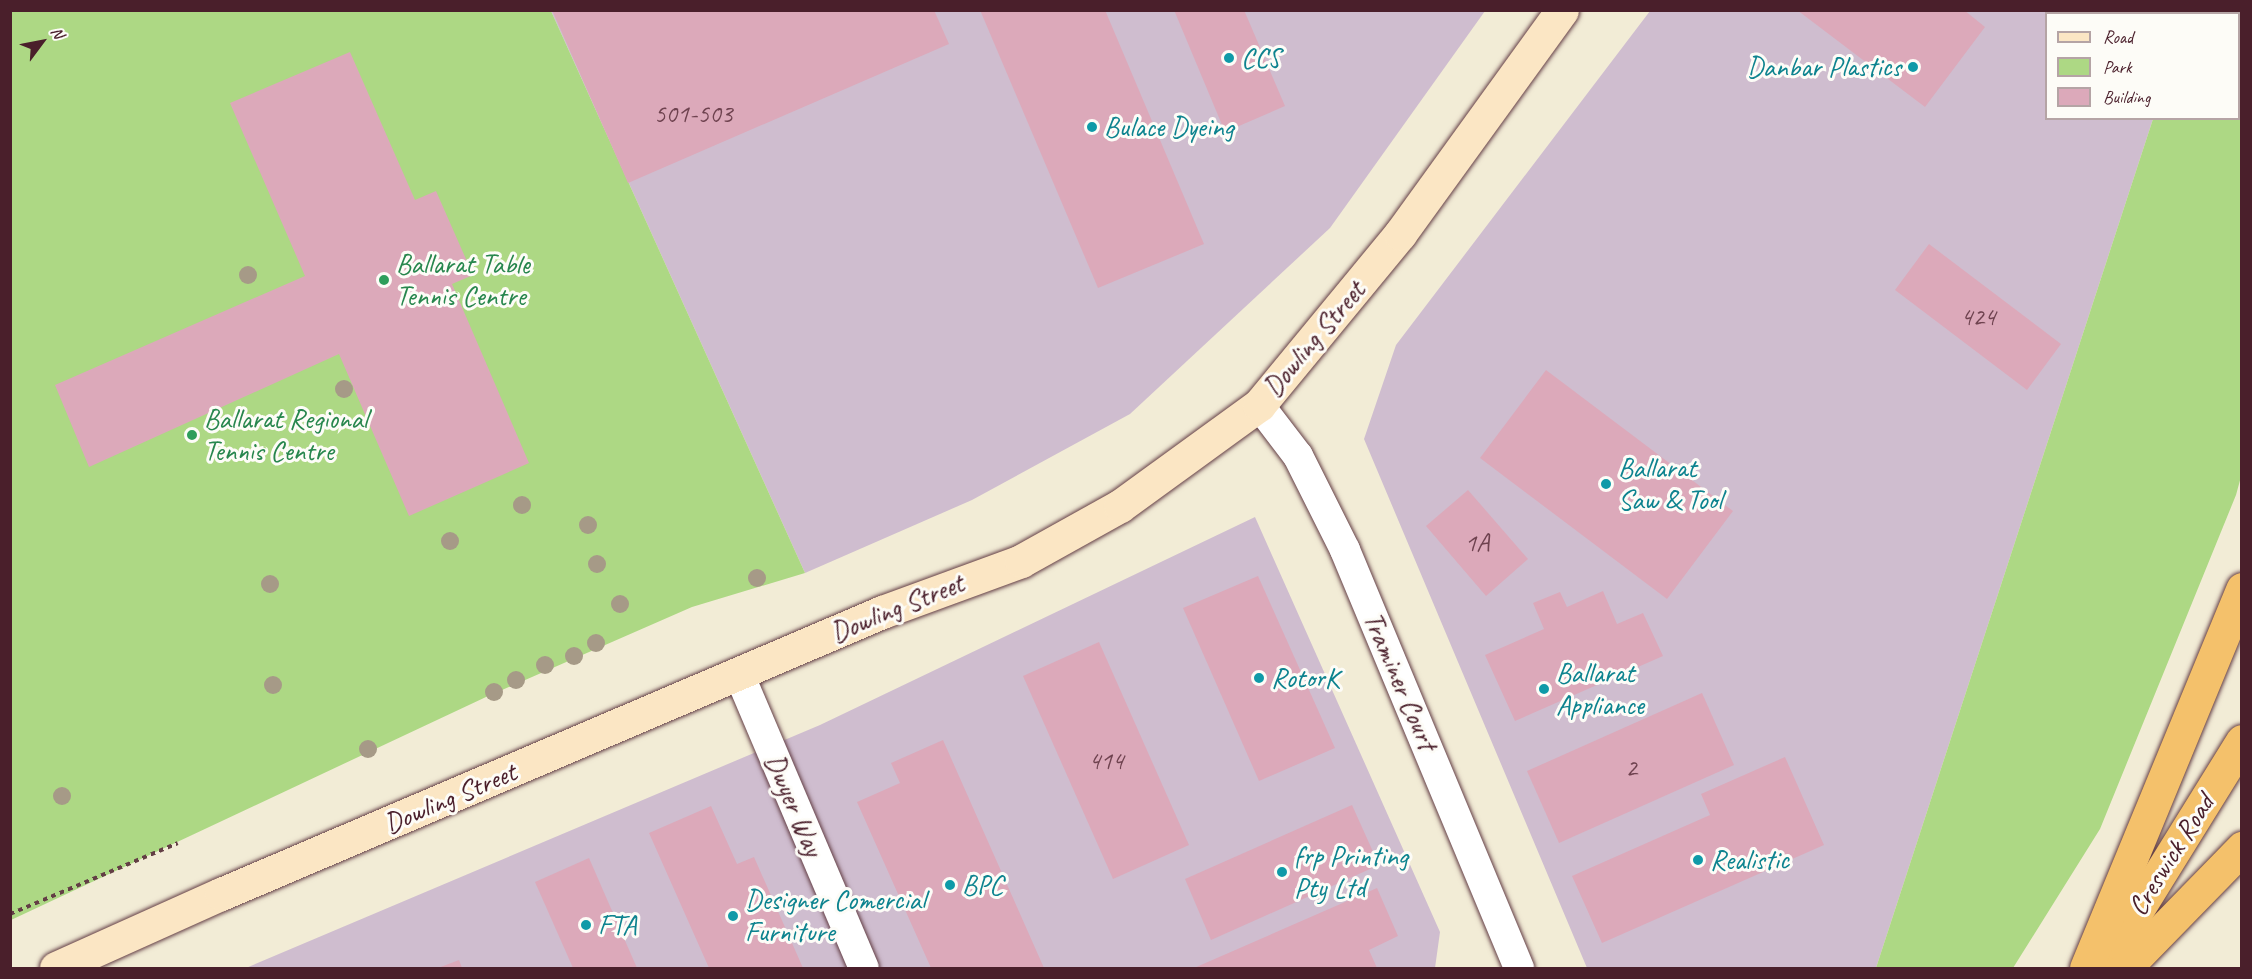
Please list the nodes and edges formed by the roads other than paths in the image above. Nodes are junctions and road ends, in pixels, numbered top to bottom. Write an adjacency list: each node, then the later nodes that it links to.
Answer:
1 (1562, 10): 2 (street, Dowling Street)
2 (1259, 405): 4 (street, Dowling Street); 9 (street, Traminer Court)
3 (2241, 589): 10 (highway)
4 (739, 674): 7 (street, Dowling Street); 8 (street, Dwyer Way)
5 (2241, 741): 11 (highway, Creswick Road)
6 (2241, 848): 12 (highway)
7 (56, 969)
8 (864, 969)
9 (1519, 969)
10 (2086, 969)
11 (2101, 969)
12 (2125, 969)

